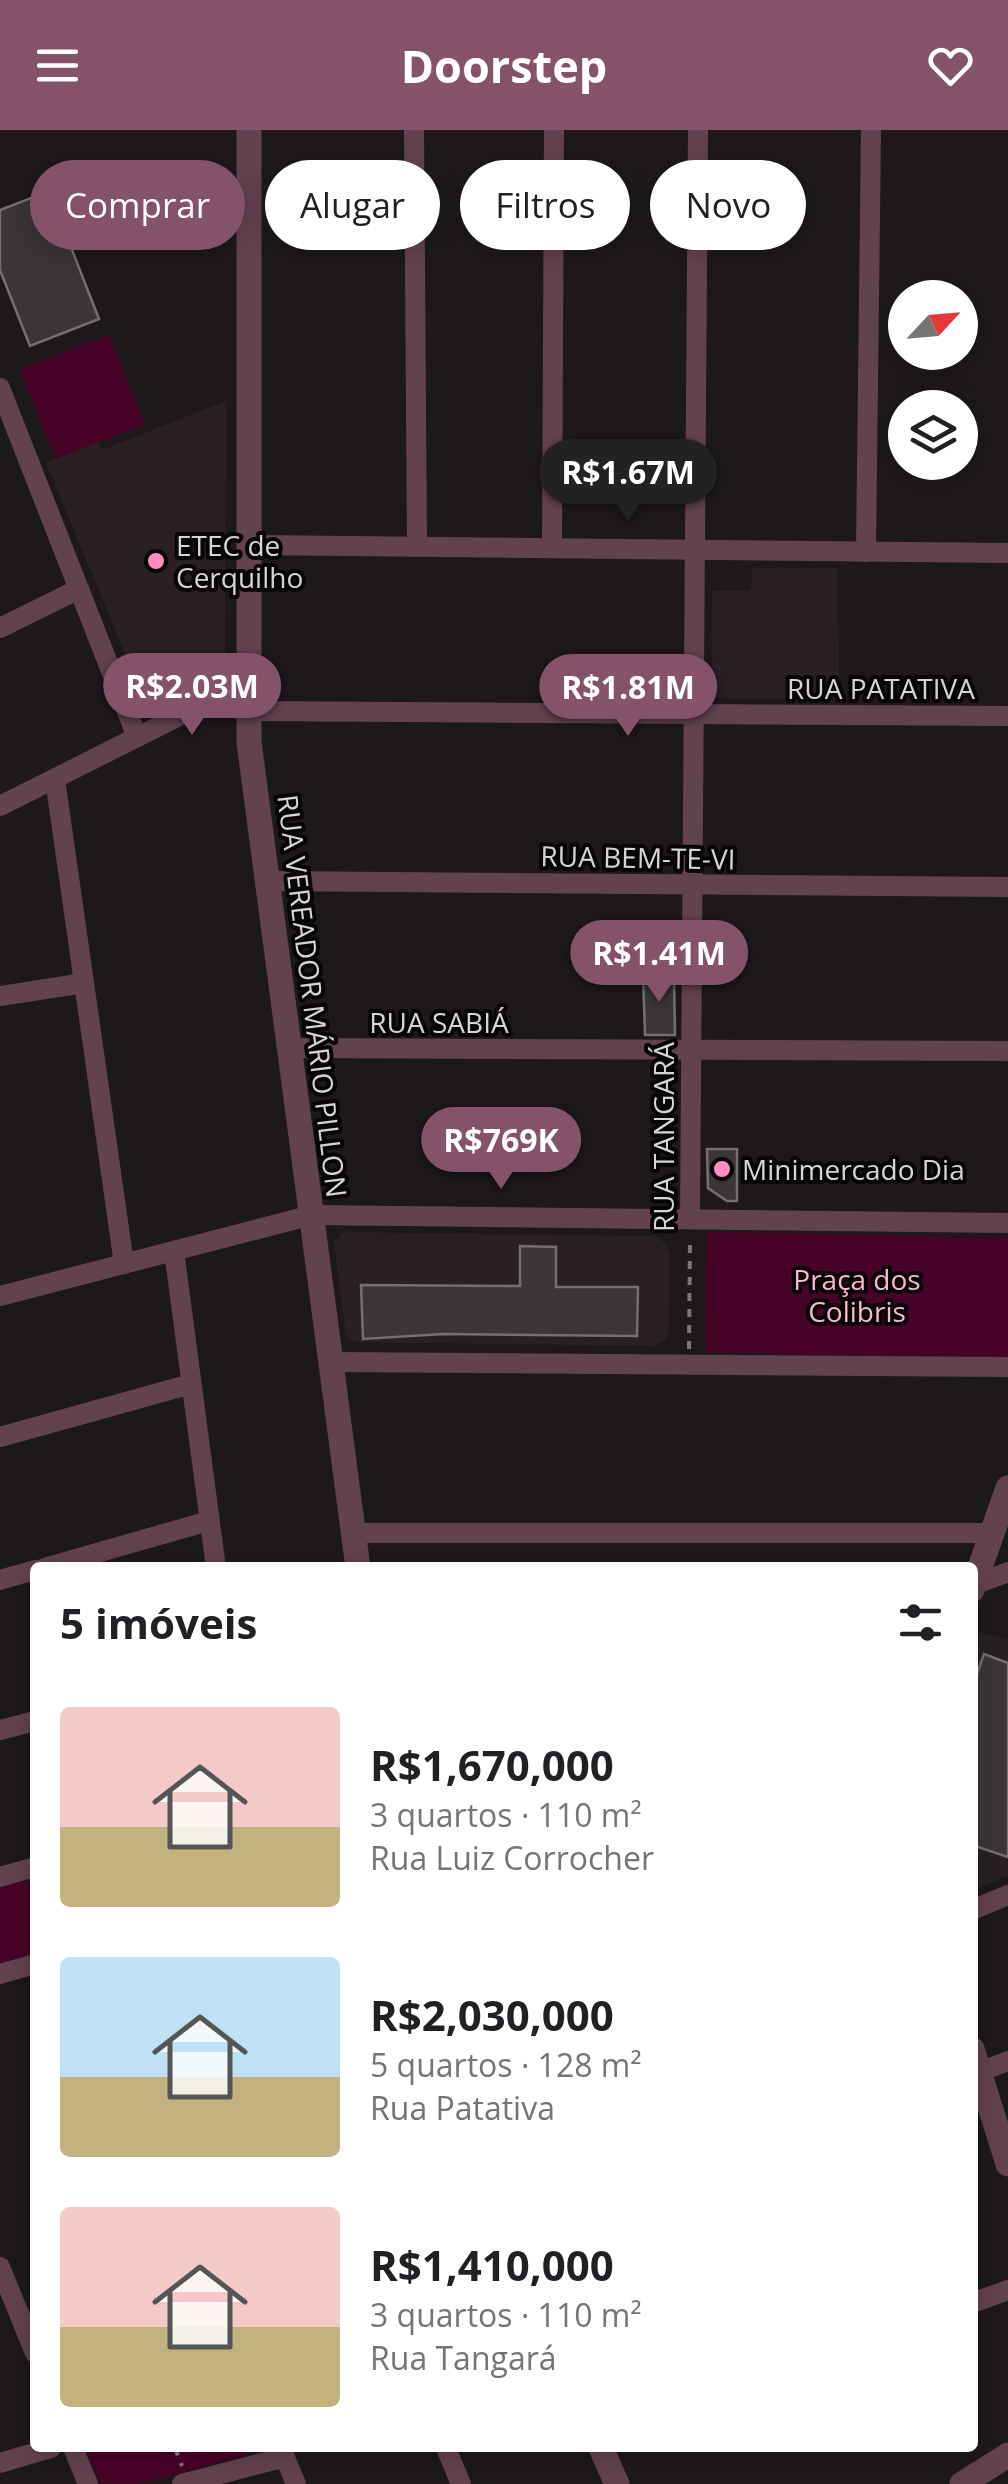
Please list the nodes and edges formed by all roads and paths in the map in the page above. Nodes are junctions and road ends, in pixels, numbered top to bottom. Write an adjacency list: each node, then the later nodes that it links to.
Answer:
1 (249, 130): 7 (street, RUA VEREADOR MÁRIO PILLON)
2 (414, 130): 8 (street)
3 (554, 130): 9 (street)
4 (698, 130): 10 (street, RUA TANGARÁ)
5 (870, 130): 11 (street)
6 (0, 388): 13 (street)
7 (248, 545): 8 (street); 15 (street, RUA VEREADOR MÁRIO PILLON)
8 (417, 547): 9 (street)
9 (552, 548): 10 (street)
10 (695, 550): 11 (street); 16 (street, RUA TANGARÁ)
11 (866, 552): 12 (street)
12 (1008, 553)
13 (79, 589): 14 (street); 18 (street)
14 (0, 628)
15 (248, 711): 16 (street, RUA PATATIVA); 18 (street, RUA PATATIVA); 21 (street, RUA VEREADOR MÁRIO PILLON)
16 (694, 714): 17 (street, RUA PATATIVA); 22 (street, RUA TANGARÁ)
17 (1008, 716)
18 (137, 736): 19 (street, RUA PATATIVA)
19 (56, 779): 20 (street, RUA PATATIVA); 24 (street)
20 (0, 806)
21 (268, 880): 22 (street, RUA BEM-TE-VI); 26 (street, RUA VEREADOR MÁRIO PILLON)
22 (692, 885): 23 (street, RUA BEM-TE-VI); 27 (street, RUA TANGARÁ)
23 (1008, 888)
24 (84, 983): 25 (street); 33 (street)
25 (0, 996)
26 (290, 1048): 27 (street, RUA SABIÁ); 29 (street, RUA VEREADOR MÁRIO PILLON)
27 (692, 1050): 28 (street, RUA SABIÁ); 30 (street, RUA TANGARÁ)
28 (1008, 1052)
29 (312, 1215): 30 (street); 32 (street); 35 (street, RUA VEREADOR MÁRIO PILLON)
30 (690, 1219): 31 (street); 36 (path, RUA TANGARÁ)
31 (1008, 1223)
32 (174, 1251): 33 (street); 38 (street)
33 (124, 1264): 34 (street)
34 (0, 1296)
35 (331, 1362): 36 (street); 43 (street, RUA VEREADOR MÁRIO PILLON)
36 (689, 1365): 37 (street)
37 (1008, 1367)
38 (191, 1384): 39 (street); 41 (street)
39 (0, 1436)
40 (1008, 1488): 42 (street)
41 (210, 1521): 44 (street); 45 (street)
42 (992, 1532): 43 (street); 49 (street)
43 (354, 1533): 46 (street, RUA VEREADOR MÁRIO PILLON)
44 (65, 1562)
45 (215, 1562)
46 (357, 1562)
47 (30, 1571): 50 (street)
48 (1008, 1572): 51 (street)
49 (978, 1573)
50 (0, 1580)
51 (978, 1586)
52 (30, 1722): 53 (street)
53 (0, 1730)
54 (30, 1869): 55 (street)
55 (0, 1877)
56 (1008, 1895): 57 (street)
57 (978, 1908)
58 (30, 1965): 59 (street)
59 (0, 1974)
60 (978, 2060): 61 (street)
61 (1008, 2060)
62 (980, 2103): 63 (street)
63 (1008, 2164)
64 (0, 2267): 67 (street)
65 (1008, 2290): 66 (street)
66 (978, 2301)
67 (30, 2342)
68 (37, 2452): 74 (street)
69 (75, 2452): 75 (street)
70 (283, 2452): 76 (street); 77 (street)
71 (448, 2452): 78 (street)
72 (604, 2452): 79 (street)
73 (1008, 2455): 80 (street)
74 (0, 2463)
75 (88, 2484)
76 (182, 2484)
77 (296, 2484)
78 (461, 2484)
79 (617, 2484)
80 (962, 2484)

